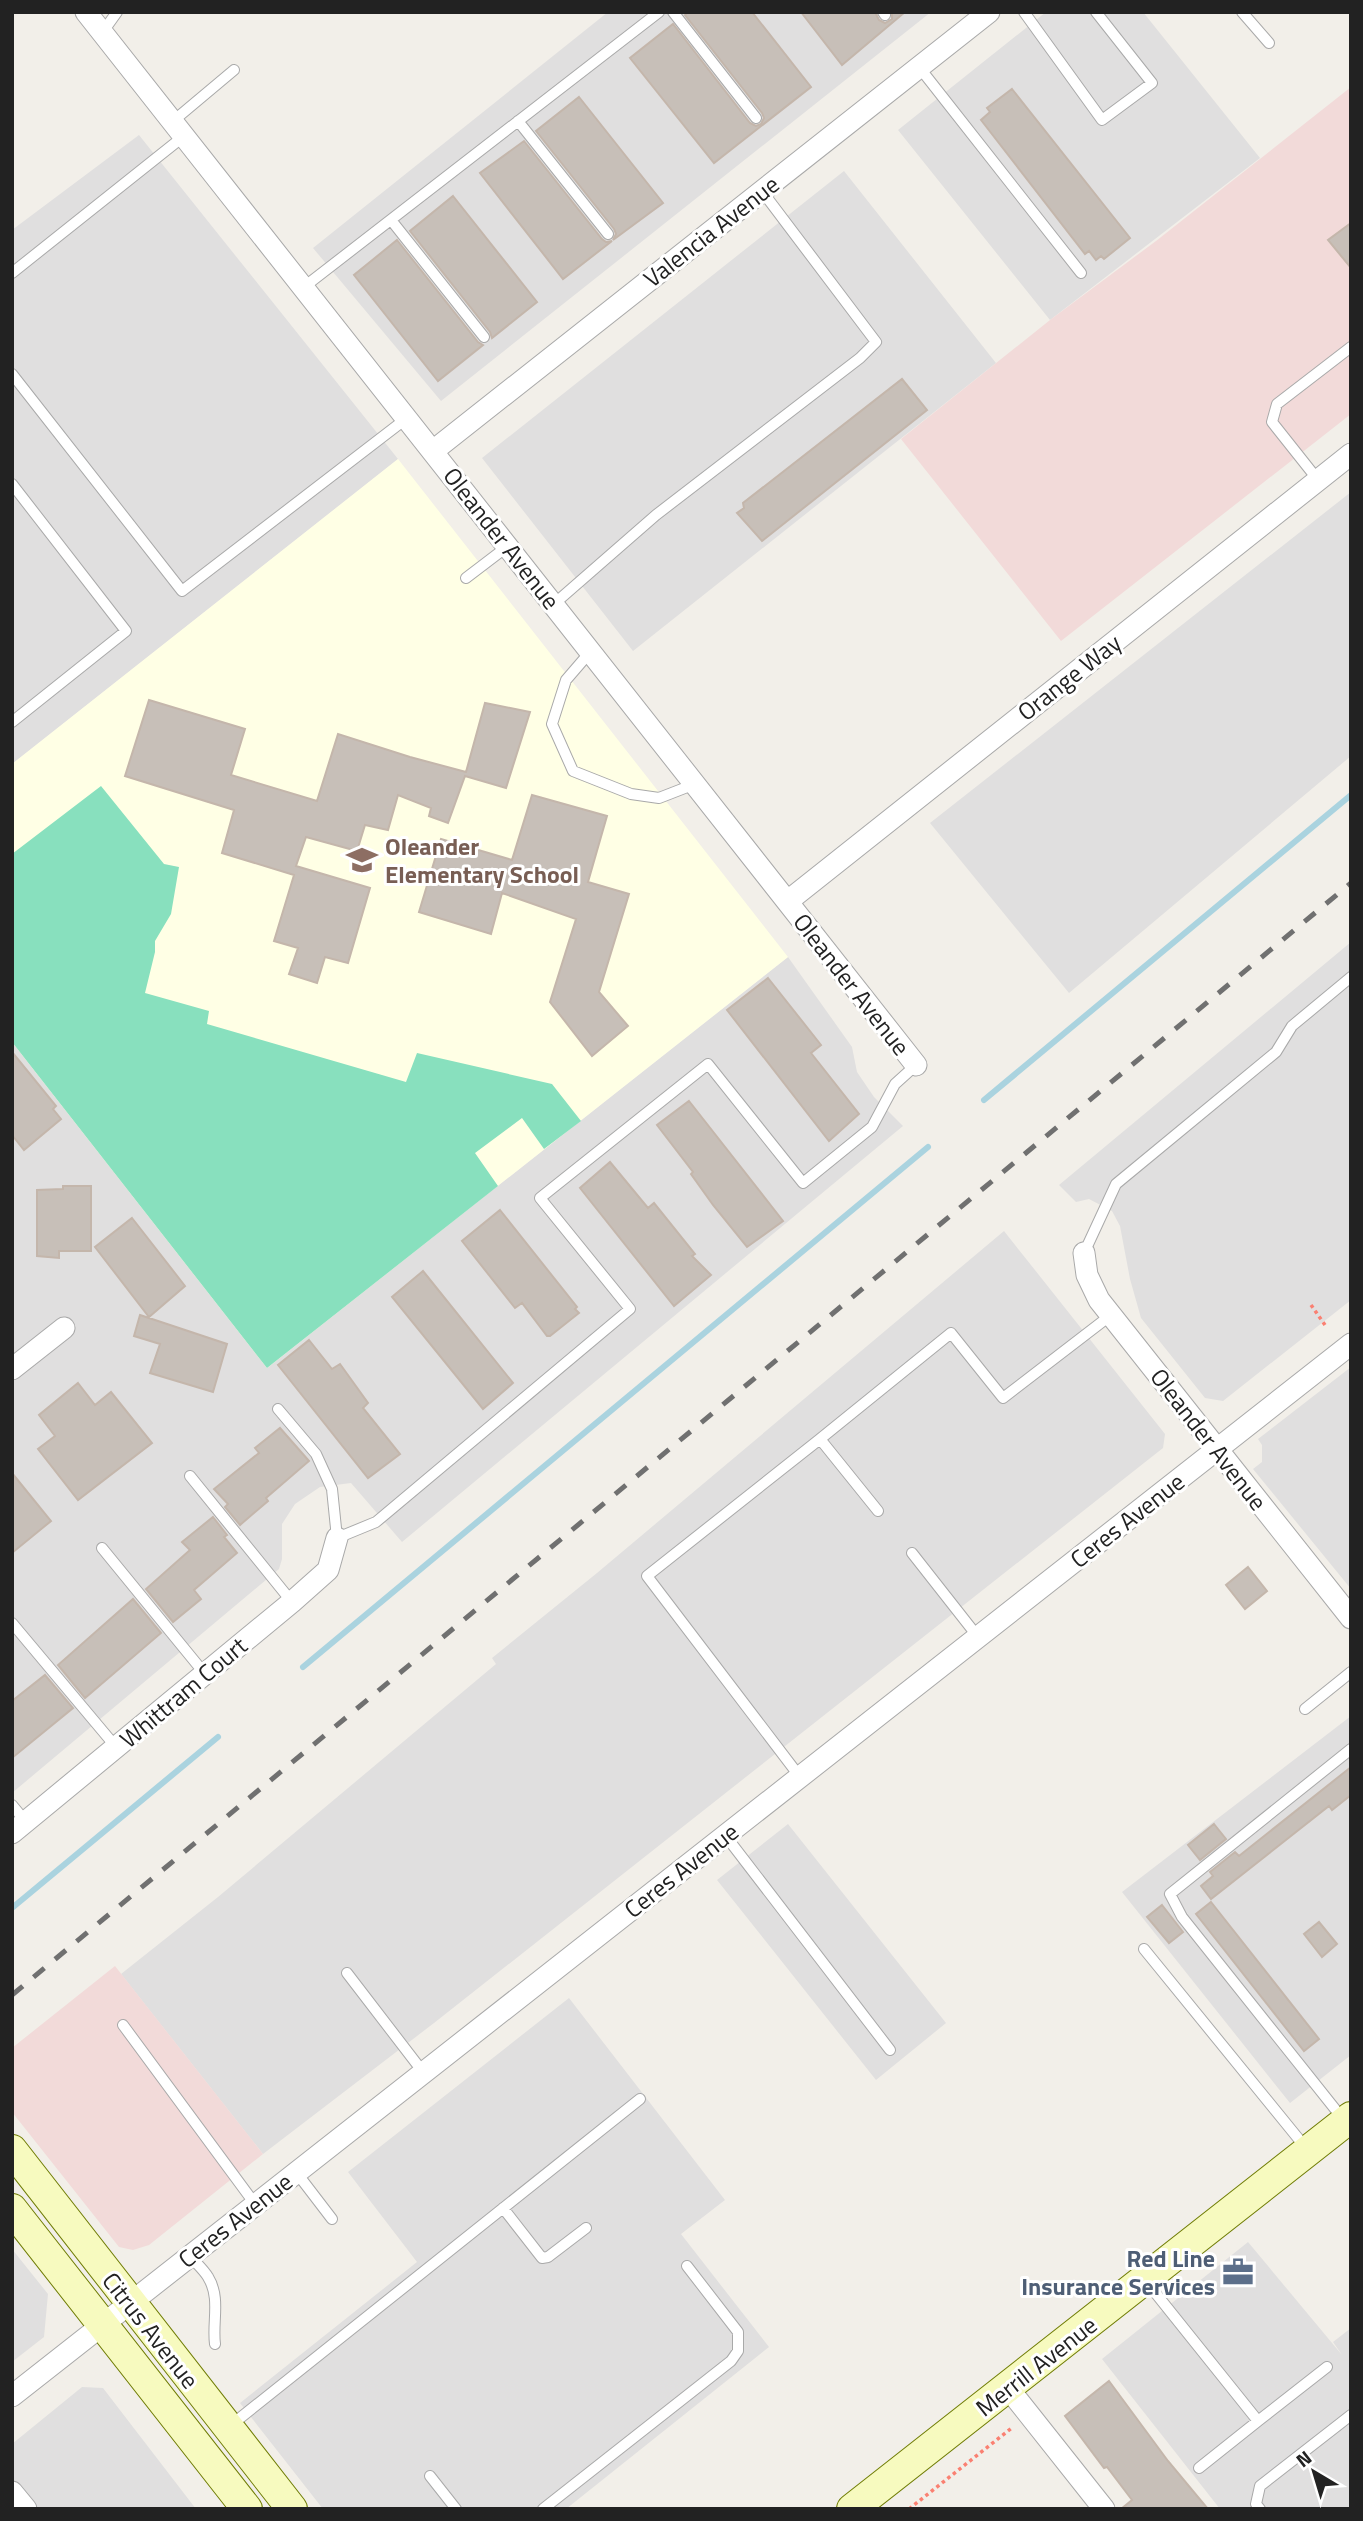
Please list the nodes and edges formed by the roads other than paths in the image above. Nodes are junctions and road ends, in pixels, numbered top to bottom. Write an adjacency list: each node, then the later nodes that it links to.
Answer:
1 (86, 12): 9 (street, Oleander Avenue)
2 (117, 12): 9 (lane)
3 (659, 12): 14 (lane)
4 (673, 12): 13 (lane)
5 (989, 12): 11 (street, Valencia Avenue)
6 (1024, 12): 7 (lane)
7 (1096, 12)
8 (1242, 12): 10 (lane)
9 (102, 33): 15 (street, Oleander Avenue)
10 (1269, 43)
11 (919, 67): 16 (street, Valencia Avenue); 20 (lane)
12 (234, 70): 15 (lane)
13 (756, 118)
14 (518, 121): 17 (lane); 18 (lane)
15 (178, 129): 19 (lane); 21 (street, Oleander Avenue)
16 (762, 191): 26 (street, Valencia Avenue); 32 (lane)
17 (391, 220): 21 (lane); 22 (lane)
18 (608, 234)
19 (12, 273)
20 (1081, 274)
21 (304, 287): 25 (street, Oleander Avenue)
22 (484, 337)
23 (1351, 347): 28 (lane)
24 (12, 374): 25 (lane)
25 (407, 418): 26 (street, Oleander Avenue)
26 (433, 451): 30 (street, Oleander Avenue)
27 (1351, 454): 28 (street, Orange Way)
28 (1318, 480): 36 (street, Orange Way)
29 (12, 484): 34 (lane)
30 (508, 546): 31 (lane); 32 (street, Oleander Avenue)
31 (466, 578)
32 (554, 604): 33 (street, Oleander Avenue)
33 (591, 651): 35 (street, Oleander Avenue); 35 (lane)
34 (12, 722)
35 (695, 783): 36 (street, Oleander Avenue)
36 (788, 901): 38 (street, Oleander Avenue)
37 (1351, 977): 39 (lane)
38 (916, 1065): 49 (lane)
39 (1084, 1253): 40 (street, Oleander Avenue)
40 (1111, 1315): 45 (lane); 46 (street, Oleander Avenue)
41 (64, 1328): 43 (street)
42 (1351, 1344): 46 (street, Ceres Avenue)
43 (12, 1369)
44 (278, 1409): 49 (lane)
45 (820, 1439): 48 (lane); 61 (lane)
46 (1217, 1450): 53 (street, Oleander Avenue); 55 (street, Ceres Avenue)
47 (190, 1476): 52 (lane)
48 (878, 1511)
49 (337, 1538): 52 (street, Whittram Court)
50 (102, 1548): 57 (lane)
51 (912, 1553): 55 (lane)
52 (292, 1602): 57 (street, Whittram Court)
53 (1351, 1618)
54 (12, 1623): 59 (lane)
55 (978, 1637): 61 (street, Ceres Avenue)
56 (1351, 1672): 58 (lane)
57 (205, 1674): 59 (street, Whittram Court)
58 (1305, 1709)
59 (116, 1747): 63 (street, Whittram Court)
60 (1351, 1749): 71 (lane)
61 (800, 1777): 64 (street, Ceres Avenue)
62 (12, 1805): 63 (lane)
63 (19, 1828)
64 (725, 1835): 68 (lane); 69 (street, Ceres Avenue)
65 (1144, 1949): 73 (lane)
66 (347, 1973): 69 (lane)
67 (123, 2025): 75 (lane)
68 (890, 2050)
69 (423, 2072): 74 (street, Ceres Avenue)
70 (640, 2099): 76 (lane)
71 (1348, 2119): 73 (main road, Merrill Avenue)
72 (12, 2150): 83 (main road, Citrus Avenue)
73 (1308, 2151): 82 (main road, Merrill Avenue)
74 (296, 2172): 75 (street, Ceres Avenue); 78 (lane)
75 (255, 2204): 80 (street, Ceres Avenue)
76 (503, 2208): 79 (lane); 91 (lane)
77 (12, 2209): 84 (main road, Citrus Avenue)
78 (332, 2219)
79 (586, 2228)
80 (190, 2256): 83 (street, Ceres Avenue); 85 (lane)
81 (687, 2266): 100 (lane)
82 (1145, 2280): 87 (main road, Merrill Avenue); 90 (lane)
83 (130, 2304): 84 (street, Ceres Avenue); 91 (main road, Citrus Avenue)
84 (102, 2325): 88 (street, Ceres Avenue); 97 (main road, Citrus Avenue)
85 (215, 2344)
86 (1327, 2367): 90 (lane)
87 (1008, 2388): 95 (main road, Merrill Avenue); 101 (street)
88 (12, 2396)
89 (1351, 2415): 102 (lane)
90 (1258, 2421): 92 (lane)
91 (228, 2428): 98 (main road, Citrus Avenue)
92 (1199, 2468)
93 (430, 2476): 99 (lane)
94 (12, 2491): 96 (street)
95 (857, 2507)
96 (26, 2509)
97 (247, 2509)
98 (292, 2509)
99 (456, 2509)
100 (543, 2509)
101 (1104, 2509)
102 (1260, 2509)

